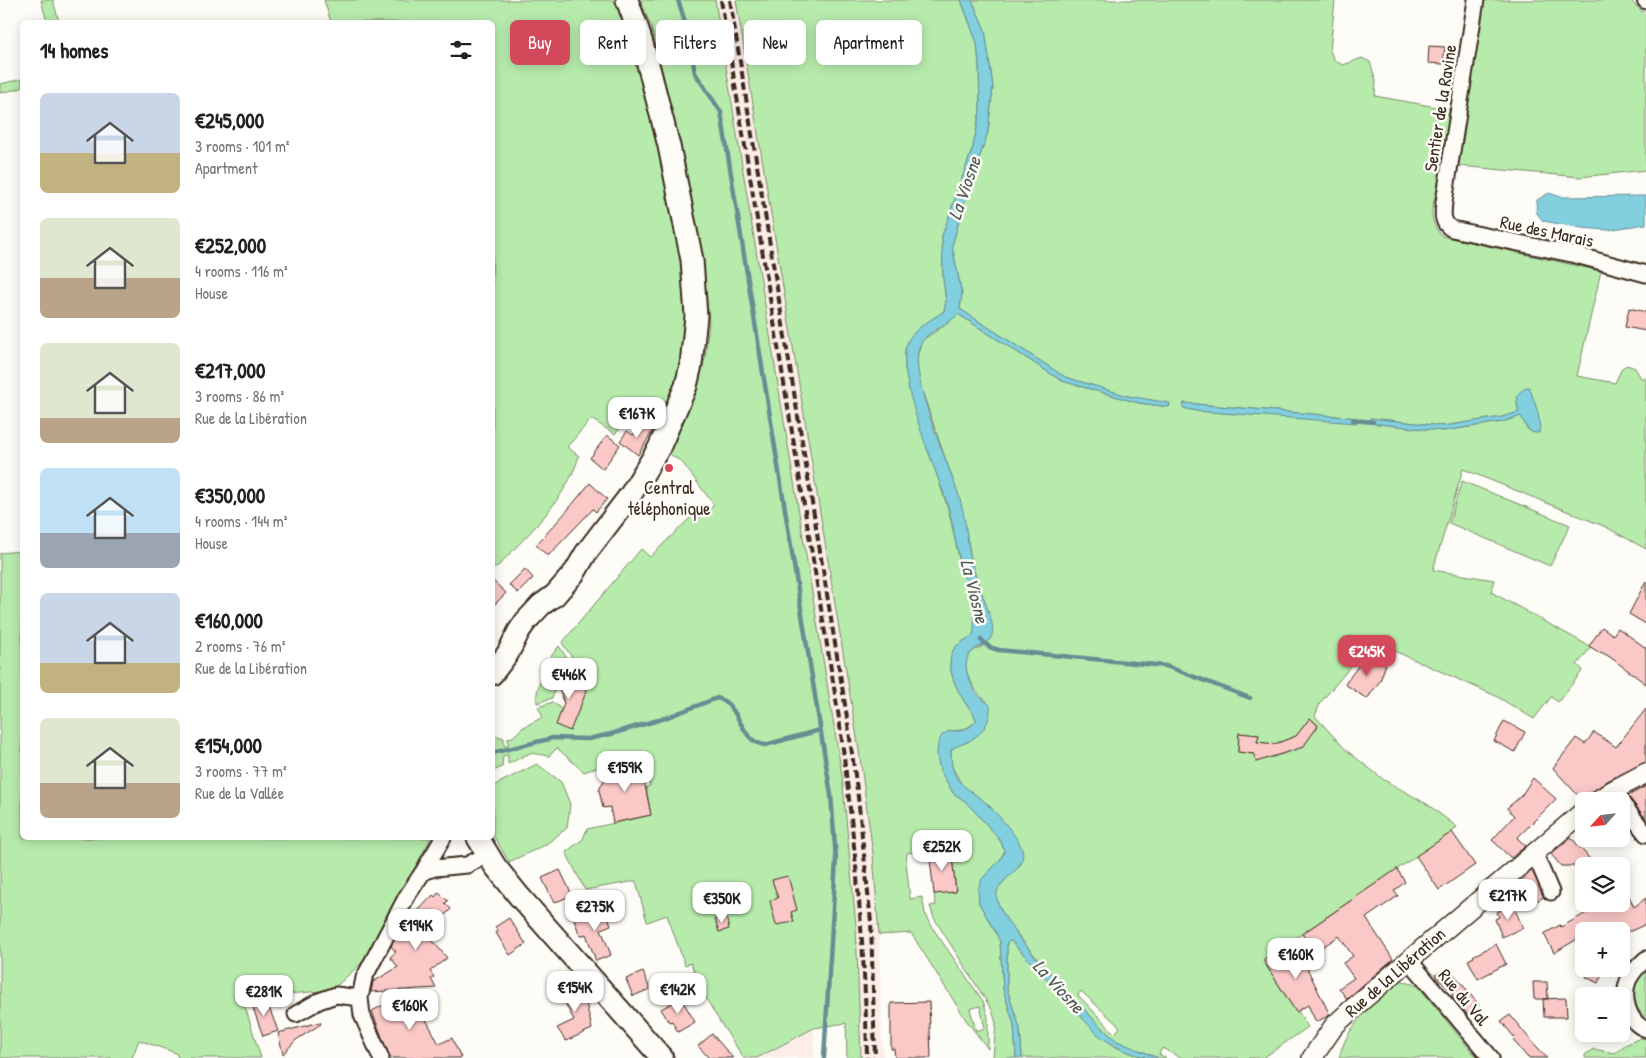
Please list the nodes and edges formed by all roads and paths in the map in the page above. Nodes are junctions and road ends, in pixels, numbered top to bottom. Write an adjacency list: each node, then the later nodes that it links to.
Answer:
1 (627, 0): 5 (main road)
2 (1476, 0): 3 (street, Sentier de la Ravine)
3 (1443, 221): 4 (street, Rue des Marais)
4 (1646, 274)
5 (519, 631): 6 (main road); 7 (main road)
6 (495, 653)
7 (495, 670)
8 (1646, 773): 9 (street)
9 (1625, 792)
10 (1630, 813): 12 (street)
11 (1575, 818): 15 (street, Rue de la Libération)
12 (1646, 834)
13 (442, 840): 16 (street)
14 (483, 846): 16 (street); 24 (main road)
15 (1533, 854): 17 (street); 19 (street, Rue de la Libération)
16 (423, 872): 20 (street)
17 (1551, 892)
18 (1646, 959): 22 (street)
19 (1409, 960): 25 (street, Rue de la Libération); 26 (street, Rue du Val)
20 (360, 998): 21 (street); 23 (street)
21 (296, 1014)
22 (1646, 1028)
23 (381, 1058)
24 (662, 1058)
25 (1312, 1058)
26 (1491, 1058)

